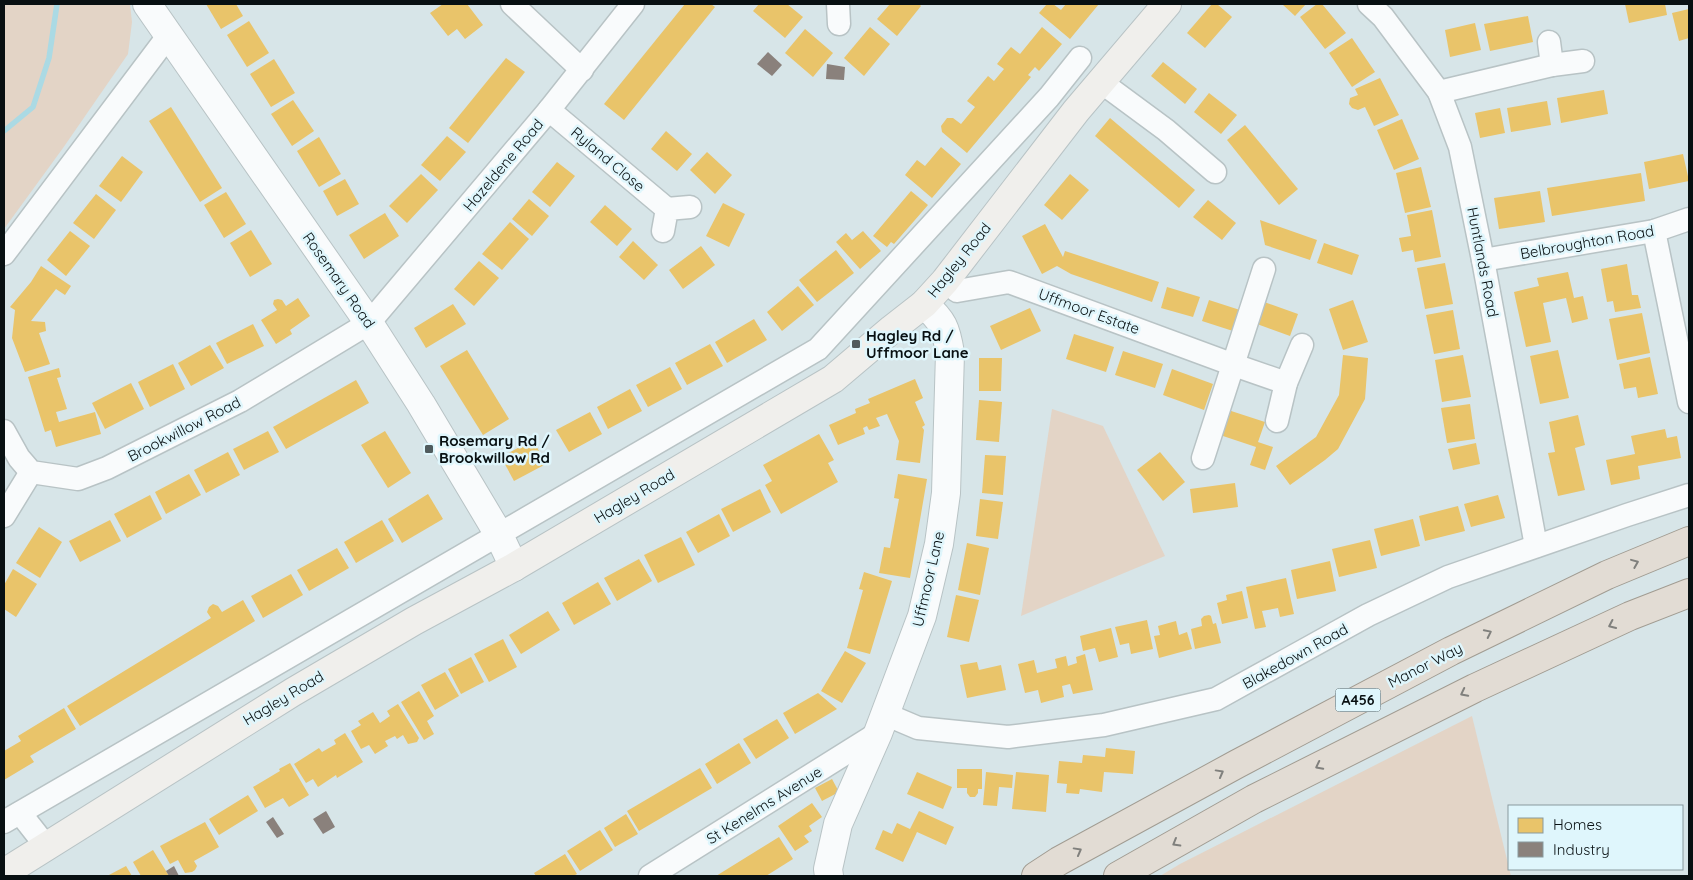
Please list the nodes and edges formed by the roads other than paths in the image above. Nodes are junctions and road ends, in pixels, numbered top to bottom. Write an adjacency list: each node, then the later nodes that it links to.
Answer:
1 (147, 4): 6 (street, Rosemary Road)
2 (512, 4): 11 (street)
3 (633, 4): 11 (street, Hazeldene Road)
4 (1167, 4): 12 (main road, Hagley Road)
5 (1369, 4): 13 (street, Huntlands Road)
6 (168, 36): 23 (street); 28 (street, Rosemary Road)
7 (1549, 42): 10 (street)
8 (1080, 58): 14 (street)
9 (1583, 61): 10 (street)
10 (1552, 65): 13 (street)
11 (582, 70): 15 (street, Hazeldene Road)
12 (1101, 82): 16 (main road, Hagley Road); 17 (street)
13 (1440, 92): 24 (street, Huntlands Road)
14 (1049, 97): 16 (street); 39 (street)
15 (549, 110): 19 (street, Ryland Close); 28 (street, Hazeldene Road)
16 (1076, 111): 26 (main road, Hagley Road)
17 (1215, 172)
18 (690, 207): 19 (street)
19 (667, 209): 21 (street)
20 (1689, 219): 22 (street, Belbroughton Road)
21 (663, 231)
22 (1654, 231): 24 (street, Belbroughton Road); 32 (street)
23 (4, 254)
24 (1483, 260): 41 (street, Huntlands Road)
25 (1264, 269): 30 (street)
26 (945, 281): 27 (main road, Hagley Road); 30 (street, Uffmoor Estate)
27 (924, 304): 42 (main road, Hagley Road); 44 (street, Uffmoor Lane)
28 (369, 323): 36 (street, Brookwillow Road); 39 (street, Rosemary Road)
29 (1302, 345): 31 (street)
30 (1234, 365): 31 (street, Uffmoor Estate); 35 (street)
31 (1286, 383): 33 (street)
32 (1689, 402)
33 (1277, 421)
34 (4, 431): 36 (street)
35 (1203, 458)
36 (31, 472): 38 (street)
37 (1689, 495): 41 (street, Blakedown Road)
38 (4, 516)
39 (498, 534): 42 (street, Rosemary Road); 45 (street)
40 (1689, 541): 50 (highway, Manor Way / A456, one-way to 40)
41 (1536, 546): 44 (street, Blakedown Road)
42 (514, 567): 46 (main road, Hagley Road)
43 (1689, 593): 51 (highway, A456, one-way to 51)
44 (882, 724): 48 (street, St Kenelms Avenue); 49 (street, Uffmoor Lane)
45 (12, 818): 46 (street)
46 (46, 846): 47 (main road, Hagley Road)
47 (4, 873)
48 (650, 876)
49 (829, 876)
50 (1036, 876)
51 (1118, 876)

